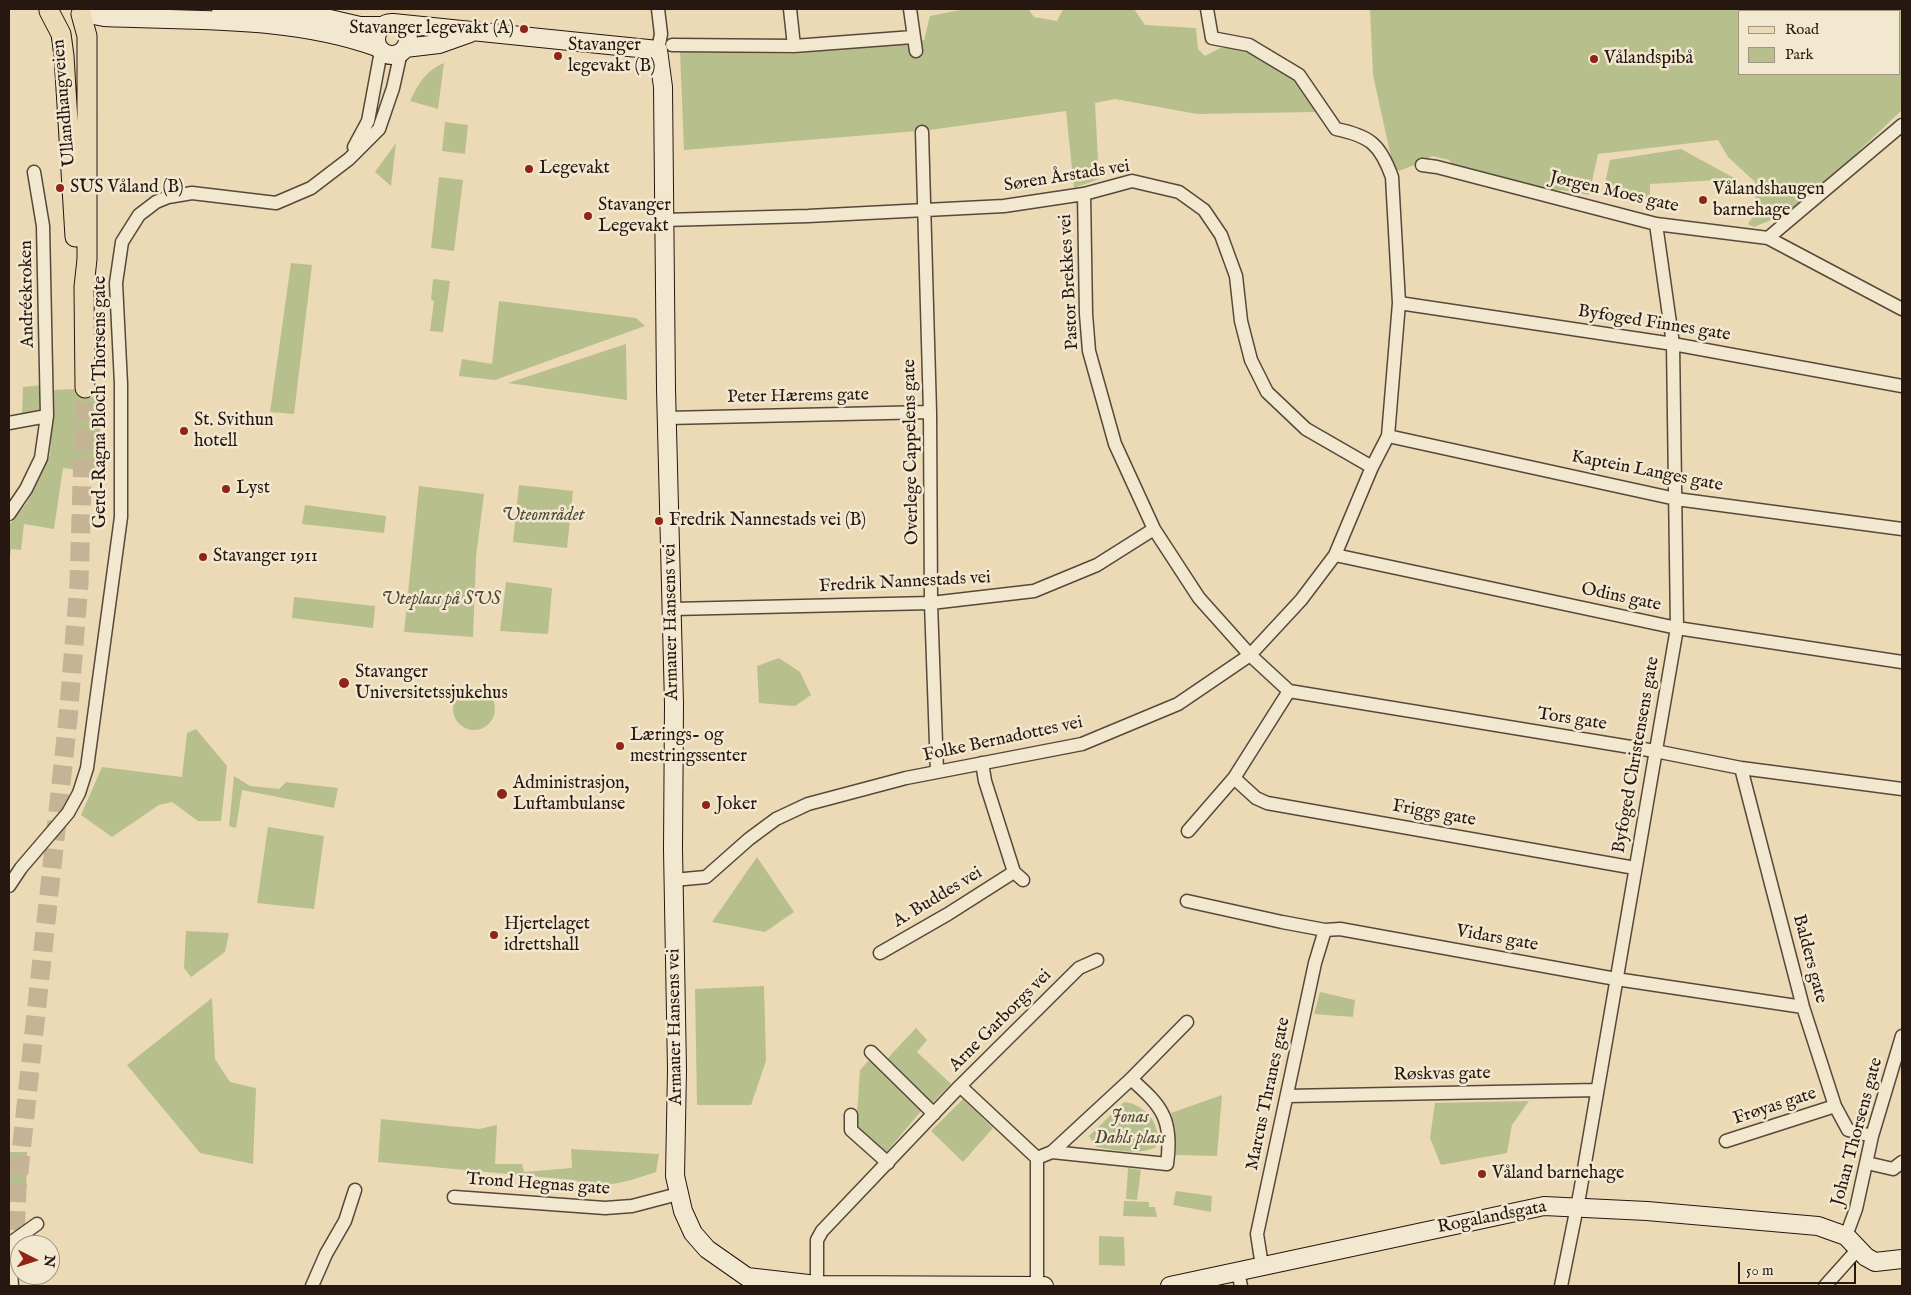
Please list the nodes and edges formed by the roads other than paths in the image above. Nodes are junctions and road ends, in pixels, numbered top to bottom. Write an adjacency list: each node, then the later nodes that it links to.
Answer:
1 (222, 9): 8 (street)
2 (658, 9): 13 (street, Armauer Hansens vei)
3 (790, 9): 12 (street)
4 (910, 9): 11 (street)
5 (1206, 9): 28 (street, Folke Bernadottes vei)
6 (48, 10): 7 (main road); 27 (main road, Ullandhaugveien)
7 (84, 12): 8 (street); 27 (main road, Ullandhaugveien)
8 (266, 15): 9 (street); 14 (street)
9 (388, 24): 10 (street); 14 (street); 15 (street)
10 (474, 32): 13 (street); 15 (street)
11 (913, 37): 12 (street); 16 (street)
12 (794, 46): 13 (street)
13 (665, 47): 24 (street, Armauer Hansens vei)
14 (379, 49): 15 (street); 19 (street, Gerd-Ragna Bloch Thorsens gate)
15 (403, 50): 19 (street, Gerd-Ragna Bloch Thorsens gate)
16 (916, 51)
17 (1902, 125): 26 (street)
18 (922, 132): 23 (street, Overlege Cappelens gate)
19 (349, 158): 59 (street, Gerd-Ragna Bloch Thorsens gate)
20 (1422, 165): 25 (street, Jørgen Moes gate)
21 (34, 172): 34 (street, Andréekroken)
22 (1084, 194): 23 (street, Søren Årstads vei); 38 (street, Søren Årstads vei); 41 (street, Pastor Brekkes vei)
23 (922, 211): 24 (street, Søren Årstads vei); 33 (street, Overlege Cappelens gate)
24 (664, 220): 35 (street, Armauer Hansens vei)
25 (1656, 224): 26 (street, Jørgen Moes gate); 30 (street, Byfoged Christensens gate)
26 (1768, 238): 29 (street, Jørgen Moes gate)
27 (84, 287): 32 (main road, Ullandhaugveien)
28 (1399, 303): 30 (street, Byfoged Finnes gate); 37 (street, Folke Bernadottes vei)
29 (1902, 309)
30 (1673, 344): 31 (street, Byfoged Finnes gate); 39 (street, Byfoged Christensens gate)
31 (1902, 386)
32 (85, 388)
33 (930, 412): 35 (street, Peter Hærems gate); 44 (street, Overlege Cappelens gate)
34 (47, 416): 36 (street); 40 (street, Andréekroken)
35 (667, 418): 45 (street, Armauer Hansens vei)
36 (9, 423)
37 (1388, 436): 38 (street, Folke Bernadottes vei); 39 (street, Kaptein Langes gate)
38 (1372, 467): 43 (street, Folke Bernadottes vei)
39 (1676, 499): 42 (street, Kaptein Langes gate); 46 (street, Byfoged Christensens gate)
40 (9, 514)
41 (1154, 529): 44 (street, Fredrik Nannestads vei); 47 (street, Pastor Brekkes vei)
42 (1902, 529)
43 (1335, 556): 46 (street, Odins gate); 47 (street, Folke Bernadottes vei)
44 (931, 603): 45 (street, Fredrik Nannestads vei); 53 (street, Overlege Cappelens gate)
45 (672, 609): 58 (street, Armauer Hansens vei)
46 (1677, 628): 48 (street, Odins gate); 50 (street, Byfoged Christensens gate)
47 (1250, 654): 49 (street); 51 (street, Folke Bernadottes vei)
48 (1902, 662)
49 (1289, 691): 50 (street, Tors gate); 54 (street)
50 (1655, 751): 52 (street, Tors gate); 57 (street, Byfoged Christensens gate)
51 (982, 763): 53 (street, Folke Bernadottes vei); 62 (street, A. Buddes vei)
52 (1741, 768): 55 (street, Tors gate); 65 (street, Balders gate)
53 (938, 772): 58 (street, Folke Bernadottes vei)
54 (1234, 778): 56 (street); 57 (street, Friggs gate)
55 (1902, 790)
56 (1188, 831)
57 (1635, 868): 64 (street, Byfoged Christensens gate)
58 (673, 880): 84 (street, Armauer Hansens vei)
59 (9, 886)
60 (1187, 901): 61 (street, Vidars gate)
61 (1325, 930): 64 (street, Vidars gate); 72 (street, Marcus Thranes gate)
62 (880, 953)
63 (1097, 960): 70 (street, Arne Garborgs vei)
64 (1616, 979): 65 (street, Vidars gate); 71 (street, Byfoged Christensens gate)
65 (1803, 1007): 73 (street, Balders gate)
66 (1187, 1022): 69 (street)
67 (1902, 1036): 76 (street, Johan Thorsens gate)
68 (871, 1052): 74 (street)
69 (1131, 1079): 78 (street); 78 (street)
70 (960, 1086): 74 (street, Arne Garborgs vei); 79 (street)
71 (1598, 1090): 72 (street, Røskvas gate); 86 (street, Byfoged Christensens gate)
72 (1287, 1096): 90 (street, Marcus Thranes gate)
73 (1835, 1106): 76 (street, Balders gate); 77 (street, Frøyas gate)
74 (934, 1114): 81 (street, Arne Garborgs vei)
75 (851, 1115): 81 (street)
76 (1872, 1136): 82 (street, Johan Thorsens gate)
77 (1726, 1141)
78 (1052, 1152): 79 (street)
79 (1037, 1158): 95 (street)
80 (1902, 1162): 82 (street)
81 (888, 1163): 92 (street, Arne Garborgs vei)
82 (1867, 1163): 88 (street, Johan Thorsens gate)
83 (355, 1190): 94 (street)
84 (678, 1194): 85 (street, Trond Hegnas gate); 92 (street, Armauer Hansens vei)
85 (454, 1197)
86 (1576, 1206): 88 (street, Rogalandsgata); 90 (street, Rogalandsgata); 98 (street, Byfoged Christensens gate)
87 (37, 1224): 93 (street)
88 (1852, 1242): 89 (street, Rogalandsgata); 99 (street)
89 (1902, 1259)
90 (1262, 1266): 91 (street, Rogalandsgata)
91 (1240, 1279): 97 (street, Rogalandsgata)
92 (817, 1285): 95 (street)
93 (12, 1286)
94 (312, 1286)
95 (1037, 1286): 96 (street)
96 (1044, 1286)
97 (1170, 1286)
98 (1561, 1286)
99 (1825, 1286)

